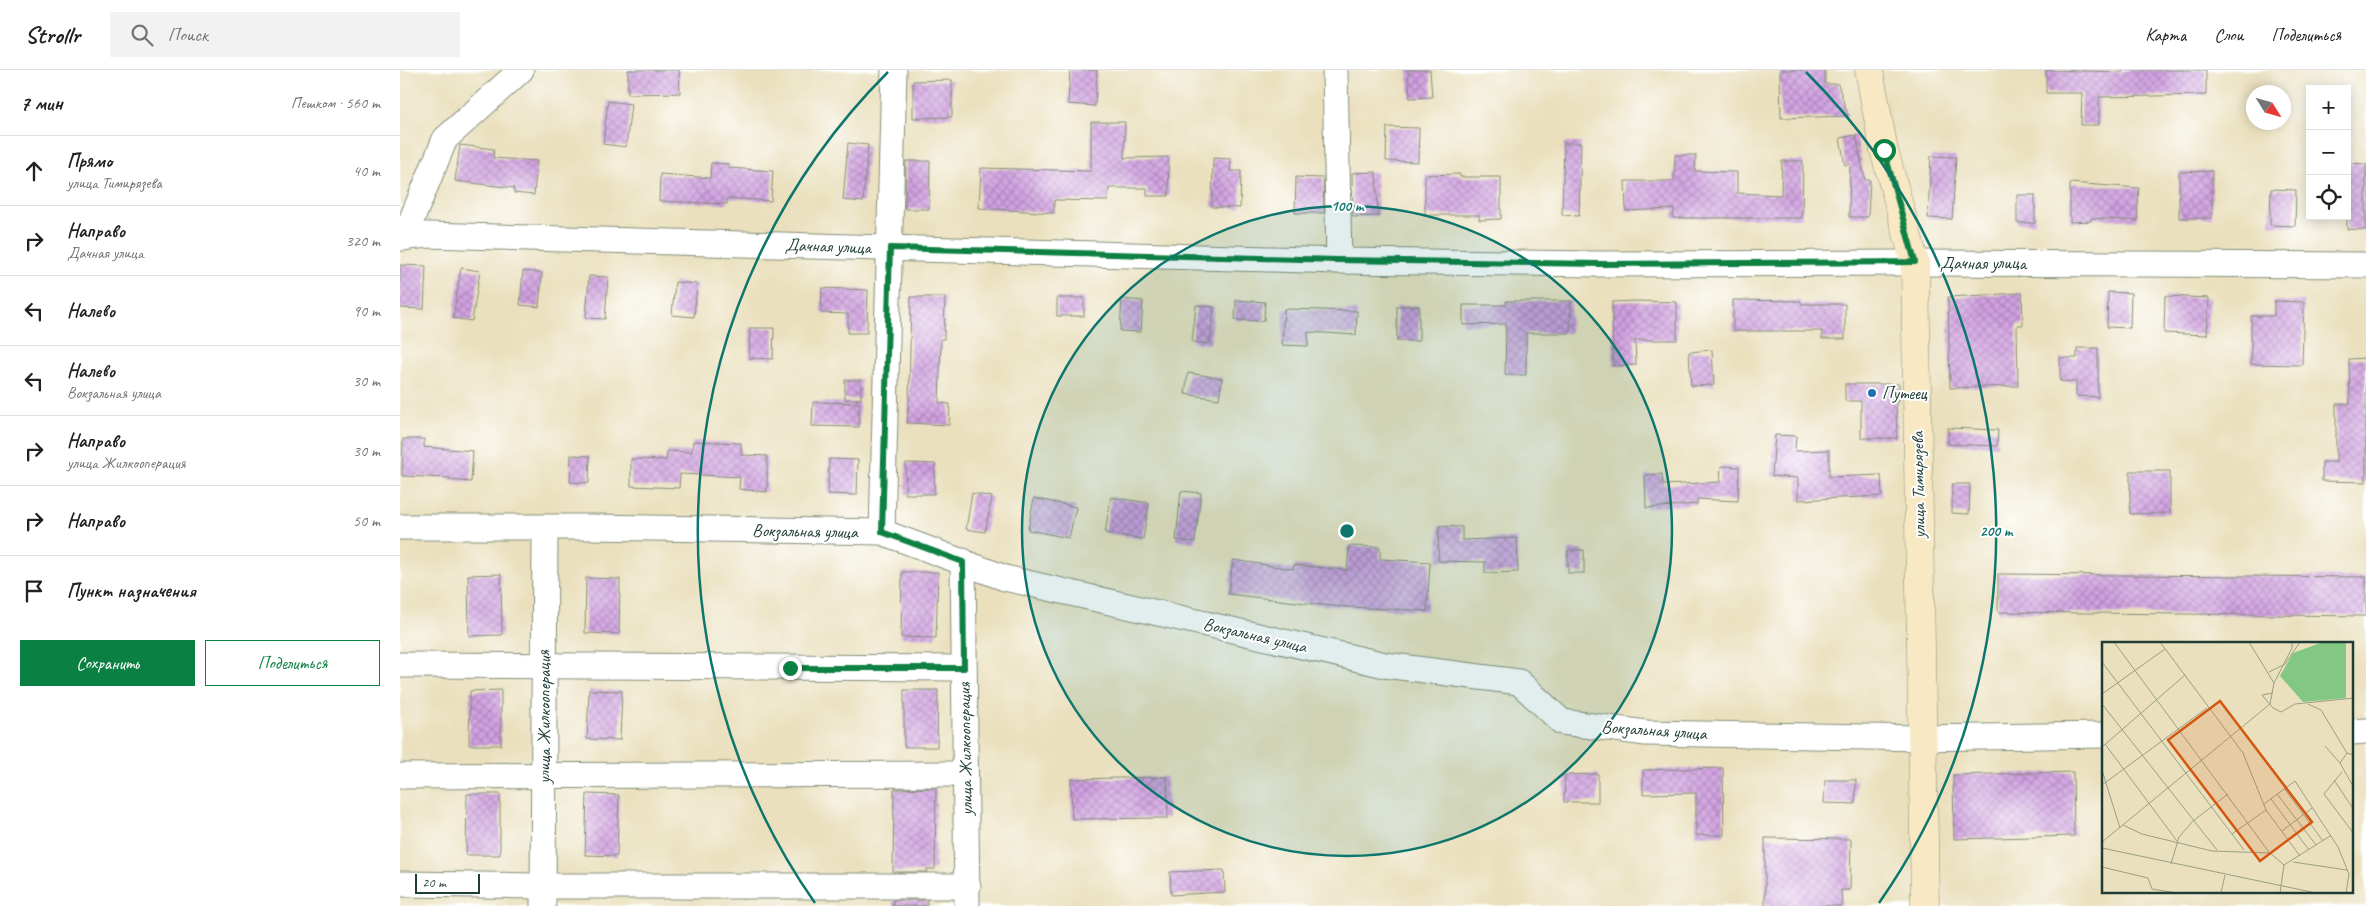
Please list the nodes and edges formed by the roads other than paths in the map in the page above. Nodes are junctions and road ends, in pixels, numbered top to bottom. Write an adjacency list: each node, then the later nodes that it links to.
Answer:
1 (522, 70): 5 (street)
2 (894, 70): 6 (street)
3 (1335, 70): 7 (street)
4 (1869, 70): 8 (main road, улица Тимирязева)
5 (402, 238): 6 (street, Дачная улица)
6 (890, 248): 7 (street, Дачная улица); 12 (street)
7 (1338, 260): 8 (street, Дачная улица)
8 (1915, 262): 9 (street, Дачная улица); 18 (main road, улица Тимирязева)
9 (2366, 265)
10 (400, 527): 11 (street, Вокзальная улица)
11 (545, 527): 12 (street, Вокзальная улица); 15 (street, улица Жилкооперация)
12 (882, 532): 13 (street, Вокзальная улица)
13 (963, 562): 16 (street, улица Жилкооперация); 18 (street, Вокзальная улица)
14 (400, 665): 15 (street)
15 (544, 668): 16 (street); 21 (street, улица Жилкооперация)
16 (964, 668): 19 (street, улица Жилкооперация)
17 (2102, 735): 18 (street, Вокзальная улица)
18 (1922, 738): 25 (main road, улица Тимирязева)
19 (965, 774): 21 (street); 24 (street, улица Жилкооперация)
20 (400, 776): 21 (street)
21 (544, 777): 23 (street, улица Жилкооперация)
22 (400, 884): 23 (street)
23 (543, 896): 24 (street)
24 (967, 896)
25 (1925, 906)

